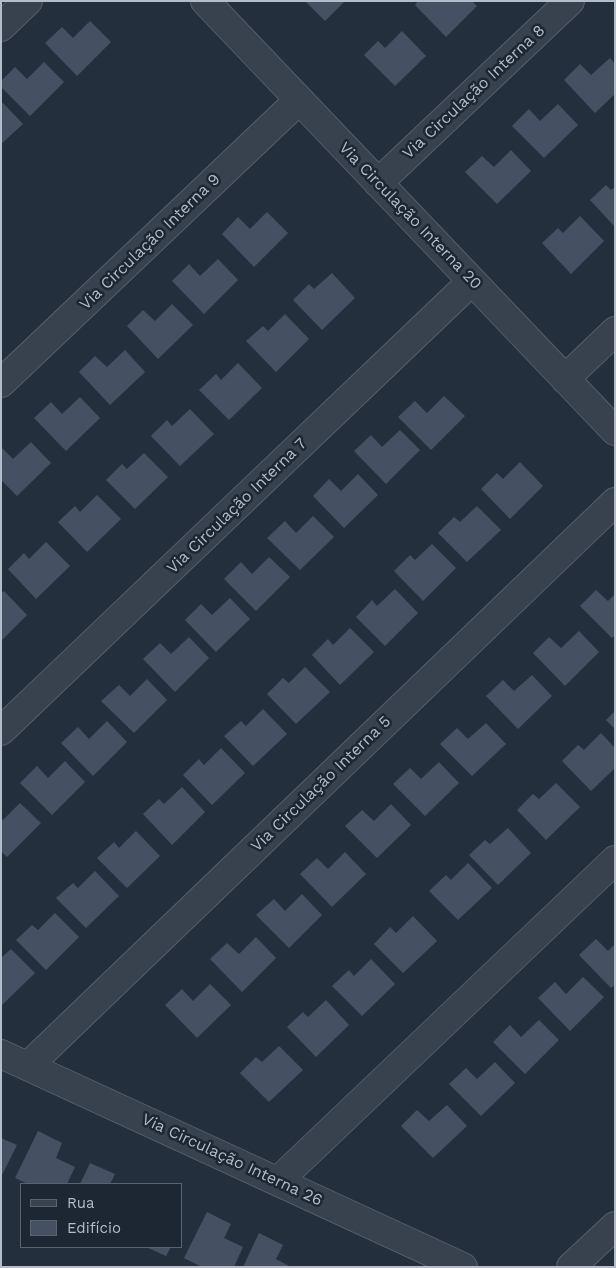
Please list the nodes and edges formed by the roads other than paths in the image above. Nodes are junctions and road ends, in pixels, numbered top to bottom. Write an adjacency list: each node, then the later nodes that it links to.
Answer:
1 (28, 1): 4 (street)
2 (570, 1): 6 (street, Via Circulação Interna 8)
3 (214, 4): 5 (street, Via Circulação Interna 20)
4 (1, 27)
5 (299, 100): 6 (street, Via Circulação Interna 20); 10 (street, Via Circulação Interna 9)
6 (378, 183): 7 (street, Via Circulação Interna 20)
7 (472, 281): 9 (street, Via Circulação Interna 20); 13 (street, Via Circulação Interna 7)
8 (615, 331): 9 (street)
9 (565, 379): 11 (street, Via Circulação Interna 20)
10 (1, 383)
11 (615, 431)
12 (615, 502): 16 (street, Via Circulação Interna 5)
13 (1, 730)
14 (615, 860): 17 (street)
15 (1, 1054): 16 (street, Via Circulação Interna 26)
16 (28, 1066): 17 (street, Via Circulação Interna 26)
17 (278, 1182): 19 (street, Via Circulação Interna 26)
18 (615, 1226): 20 (street)
19 (463, 1267)
20 (571, 1267)

